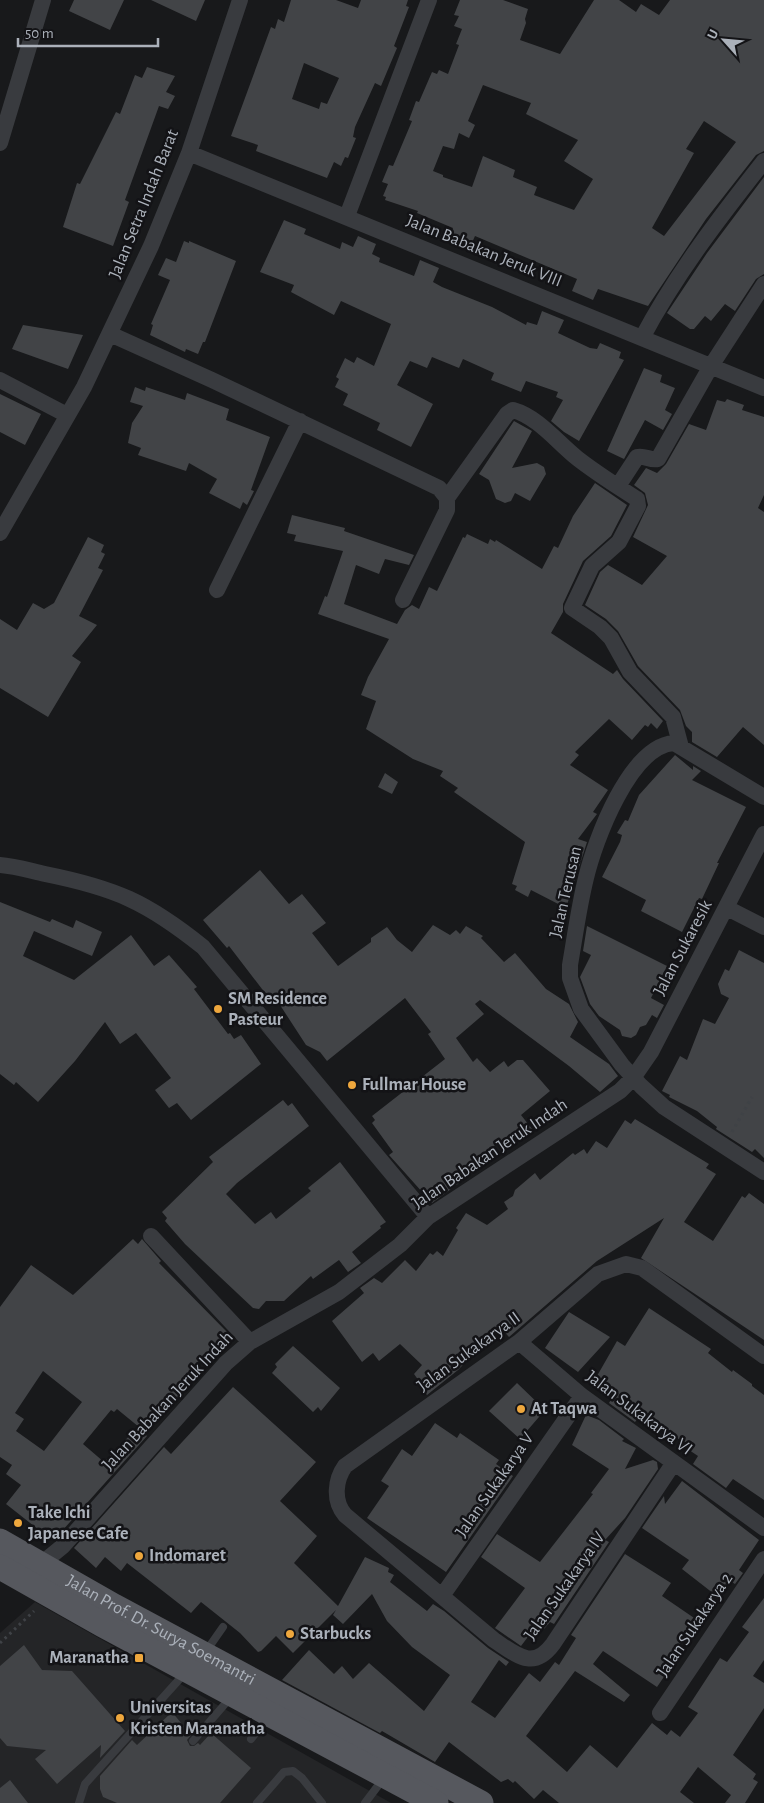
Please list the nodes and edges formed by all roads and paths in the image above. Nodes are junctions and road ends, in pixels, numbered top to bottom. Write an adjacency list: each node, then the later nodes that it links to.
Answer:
1 (43, 0): 4 (street)
2 (240, 0): 5 (street, Jalan Setra Indah Barat)
3 (429, 0): 7 (street)
4 (0, 144)
5 (189, 153): 7 (street, Jalan Babakan Jeruk VIII); 9 (street, Jalan Setra Indah Barat)
6 (764, 161): 10 (street)
7 (347, 216): 10 (street, Jalan Babakan Jeruk VIII)
8 (764, 284): 11 (street)
9 (110, 334): 14 (street, Jalan Setra Indah Barat); 15 (street)
10 (642, 338): 11 (street, Jalan Babakan Jeruk VIII)
11 (711, 366): 13 (street, Jalan Babakan Jeruk VIII); 16 (street)
12 (0, 380): 14 (street)
13 (764, 388)
14 (67, 415): 18 (street, Jalan Setra Indah Barat)
15 (300, 421): 17 (street); 19 (street)
16 (618, 486): 17 (street); 21 (street)
17 (447, 498): 20 (street)
18 (0, 533)
19 (218, 590)
20 (403, 600)
21 (681, 747): 22 (street); 27 (street, Jalan Terusan)
22 (764, 798)
23 (764, 834): 25 (street, Jalan Sukaresik)
24 (0, 865): 31 (street)
25 (727, 908): 26 (street); 27 (street, Jalan Sukaresik)
26 (764, 927)
27 (633, 1078): 29 (street, Jalan Terusan); 31 (street, Jalan Babakan Jeruk Indah)
28 (752, 1097): 29 (path)
29 (724, 1146): 30 (street, Jalan Terusan)
30 (764, 1172)
31 (428, 1216): 33 (street, Jalan Babakan Jeruk Indah)
32 (151, 1236): 33 (street)
33 (250, 1342): 41 (street, Jalan Babakan Jeruk Indah)
34 (519, 1342): 35 (street, Jalan Sukakarya II); 36 (street, Jalan Sukakarya VI); 44 (street, Jalan Sukakarya II)
35 (764, 1356)
36 (582, 1396): 37 (street, Jalan Sukakarya VI); 44 (street, Jalan Sukakarya V)
37 (673, 1464): 38 (street, Jalan Sukakarya VI); 44 (street, Jalan Sukakarya IV)
38 (764, 1528)
39 (0, 1542): 41 (main road, Jalan Prof. Dr. Surya Soemantri)
40 (764, 1559): 49 (street, Jalan Sukakarya 2)
41 (41, 1564): 47 (main road, Jalan Prof. Dr. Surya Soemantri)
42 (0, 1567): 43 (main road, Jalan Prof. Dr. Surya Soemantri)
43 (50, 1596): 46 (path); 47 (main road, Jalan Prof. Dr. Surya Soemantri)
44 (442, 1596)
45 (223, 1627): 47 (lane)
46 (0, 1643)
47 (194, 1661): 48 (main road, Jalan Prof. Dr. Surya Soemantri); 54 (lane); 59 (main road, Jalan Prof. Dr. Surya Soemantri)
48 (234, 1694): 50 (main road, Jalan Prof. Dr. Surya Soemantri); 52 (lane)
49 (660, 1713)
50 (271, 1714): 51 (lane); 53 (main road, Jalan Prof. Dr. Surya Soemantri)
51 (251, 1739)
52 (193, 1741)
53 (385, 1775): 57 (lane); 58 (main road, Jalan Prof. Dr. Surya Soemantri)
54 (79, 1803)
55 (257, 1803): 56 (lane)
56 (322, 1803)
57 (366, 1803)
58 (436, 1803)
59 (481, 1803)

